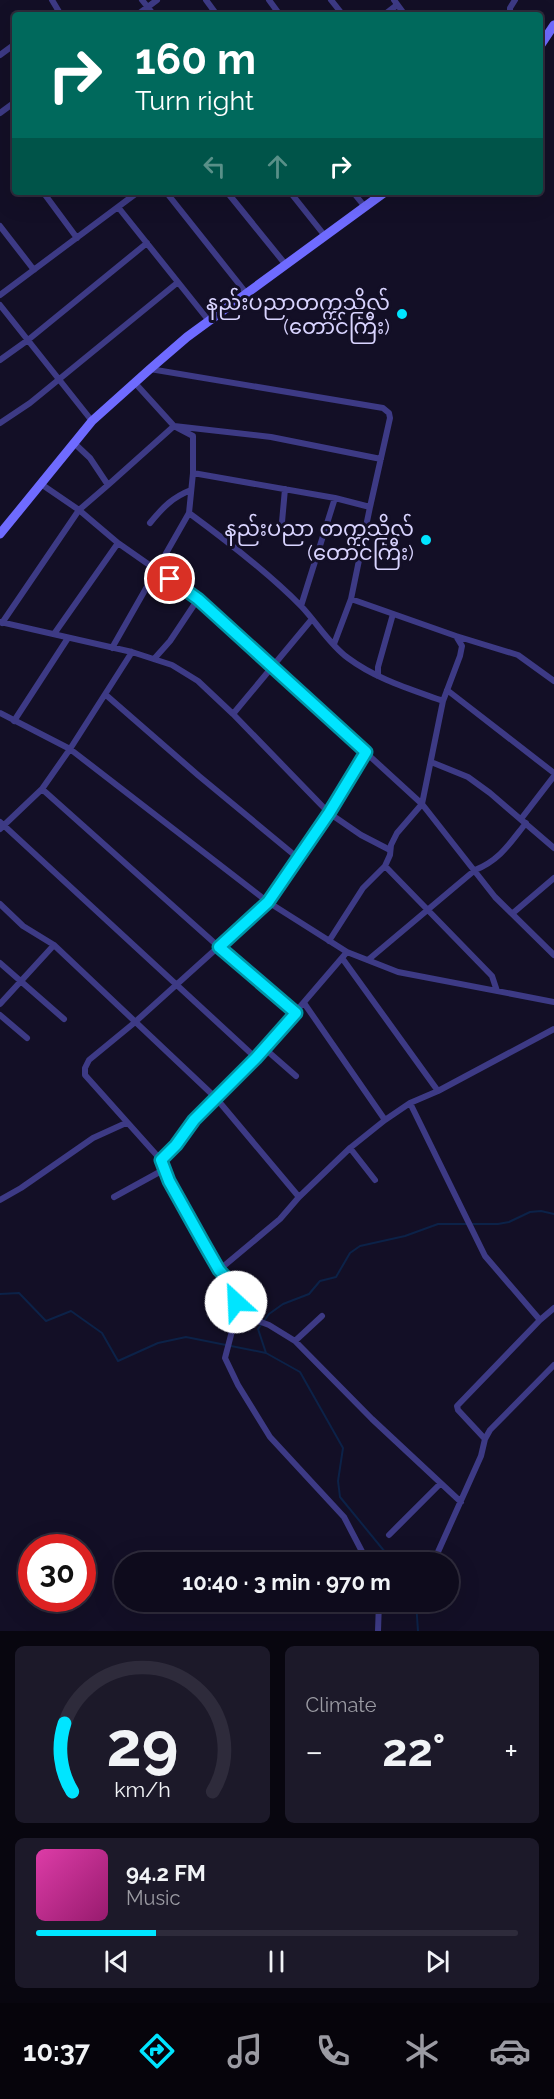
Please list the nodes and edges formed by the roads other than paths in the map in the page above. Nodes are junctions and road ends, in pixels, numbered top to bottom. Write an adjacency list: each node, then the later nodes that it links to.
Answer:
1 (142, 0): 4 (street)
2 (157, 0): 4 (street)
3 (331, 0): 7 (street)
4 (148, 7): 5 (street); 6 (street)
5 (141, 12)
6 (152, 12)
7 (341, 12)
8 (554, 26): 9 (main road)
9 (543, 42)
10 (45, 195): 21 (street)
11 (134, 195): 17 (street)
12 (168, 195): 26 (street)
13 (229, 195): 23 (street)
14 (292, 195): 20 (street)
15 (355, 195): 18 (street)
16 (381, 195): 18 (main road)
17 (118, 207): 21 (street); 22 (street)
18 (365, 207): 20 (main road)
19 (0, 226): 24 (street)
20 (325, 236): 23 (main road)
21 (77, 238): 24 (street)
22 (147, 243): 25 (street); 30 (street)
23 (286, 265): 26 (main road)
24 (34, 270): 27 (street)
25 (177, 283): 29 (street); 33 (street)
26 (247, 294): 29 (main road)
27 (0, 295)
28 (0, 305): 30 (street)
29 (208, 321): 32 (main road)
30 (28, 340): 31 (street); 33 (street)
31 (0, 360)
32 (150, 369): 34 (main road); 39 (street)
33 (59, 378): 35 (street); 36 (street)
34 (135, 383): 36 (main road); 37 (street)
35 (1, 421)
36 (92, 421): 38 (main road)
37 (174, 426): 39 (street); 40 (street); 42 (street)
38 (74, 442): 41 (main road); 42 (street)
39 (381, 459): 46 (street)
40 (193, 473): 43 (street); 44 (street)
41 (40, 484): 47 (street); 51 (main road)
42 (108, 485): 47 (street)
43 (285, 489): 45 (street); 49 (street)
44 (191, 490): 48 (street); 50 (street)
45 (335, 498): 46 (street); 56 (street)
46 (370, 507): 55 (street)
47 (79, 510): 52 (street); 59 (street)
48 (189, 513): 53 (street); 56 (street)
49 (282, 522)
50 (150, 523)
51 (0, 534)
52 (118, 543): 53 (street); 60 (street)
53 (156, 569): 54 (street); 64 (street)
54 (198, 599): 66 (street); 67 (street)
55 (351, 599): 57 (street); 63 (street)
56 (301, 606): 58 (street)
57 (393, 614): 61 (street); 68 (street)
58 (312, 619): 63 (street); 67 (street)
59 (1, 623): 60 (street)
60 (54, 634): 62 (street)
61 (456, 636): 69 (street); 70 (street)
62 (68, 638): 64 (street); 75 (street)
63 (334, 644): 68 (street)
64 (112, 648): 65 (street)
65 (132, 652): 66 (street); 71 (street)
66 (154, 659): 74 (street)
67 (272, 666): 74 (street); 77 (street)
68 (378, 676): 72 (street)
69 (554, 681)
70 (447, 690): 72 (street); 79 (street)
71 (105, 695): 76 (street); 87 (street)
72 (443, 701): 78 (street)
73 (0, 713): 75 (street)
74 (233, 714): 82 (street)
75 (14, 721): 76 (street)
76 (70, 750): 80 (street); 91 (street)
77 (366, 752): 81 (street); 82 (street)
78 (430, 762): 81 (street); 83 (street)
79 (554, 775): 83 (street)
80 (42, 789): 84 (street); 97 (street)
81 (422, 804): 86 (street); 89 (street)
82 (329, 813): 86 (street); 87 (street)
83 (524, 821): 85 (street); 89 (street)
84 (1, 826): 104 (street)
85 (554, 848)
86 (390, 850): 88 (street)
87 (298, 858): 91 (street)
88 (385, 866): 93 (street); 95 (street)
89 (475, 870): 93 (street); 94 (street)
90 (554, 878): 94 (street)
91 (268, 902): 95 (street); 97 (street)
92 (0, 904): 96 (street)
93 (429, 909): 101 (street); 105 (street)
94 (513, 913): 99 (street)
95 (328, 941): 98 (street)
96 (54, 945): 103 (street); 112 (street)
97 (219, 947): 104 (street); 109 (street)
98 (348, 952): 100 (street); 101 (street)
99 (554, 955)
100 (342, 958): 107 (street); 118 (street)
101 (368, 960): 105 (street)
102 (0, 963): 103 (street)
103 (21, 982): 108 (street); 111 (street)
104 (177, 984): 112 (street); 116 (street)
105 (497, 991): 106 (street)
106 (554, 1002)
107 (304, 1003): 109 (street); 121 (street)
108 (0, 1004)
109 (296, 1013): 115 (street)
110 (0, 1015): 114 (street)
111 (64, 1018)
112 (134, 1023): 119 (street); 122 (street)
113 (554, 1029): 118 (street)
114 (27, 1038)
115 (264, 1048): 116 (street); 117 (street)
116 (256, 1058): 119 (street)
117 (296, 1076)
118 (438, 1091): 120 (street)
119 (216, 1098): 124 (street); 128 (street)
120 (410, 1103): 121 (street); 134 (street)
121 (385, 1120): 123 (street)
122 (126, 1123): 124 (street); 129 (street)
123 (350, 1148): 126 (street); 128 (street)
124 (161, 1160): 125 (street)
125 (165, 1169): 127 (street); 130 (street)
126 (375, 1180)
127 (114, 1197)
128 (299, 1197): 130 (street)
129 (0, 1200)
130 (219, 1270): 131 (street)
131 (238, 1308): 135 (street); 141 (street)
132 (554, 1308): 134 (street)
133 (322, 1316): 135 (street)
134 (540, 1320): 137 (street)
135 (295, 1341): 138 (street)
136 (554, 1365): 137 (street)
137 (485, 1439): 139 (street)
138 (440, 1484): 139 (street); 140 (street)
139 (461, 1502): 142 (street)
140 (389, 1535)
141 (362, 1552)
142 (438, 1552)
143 (379, 1612): 144 (street)
144 (378, 1631)

